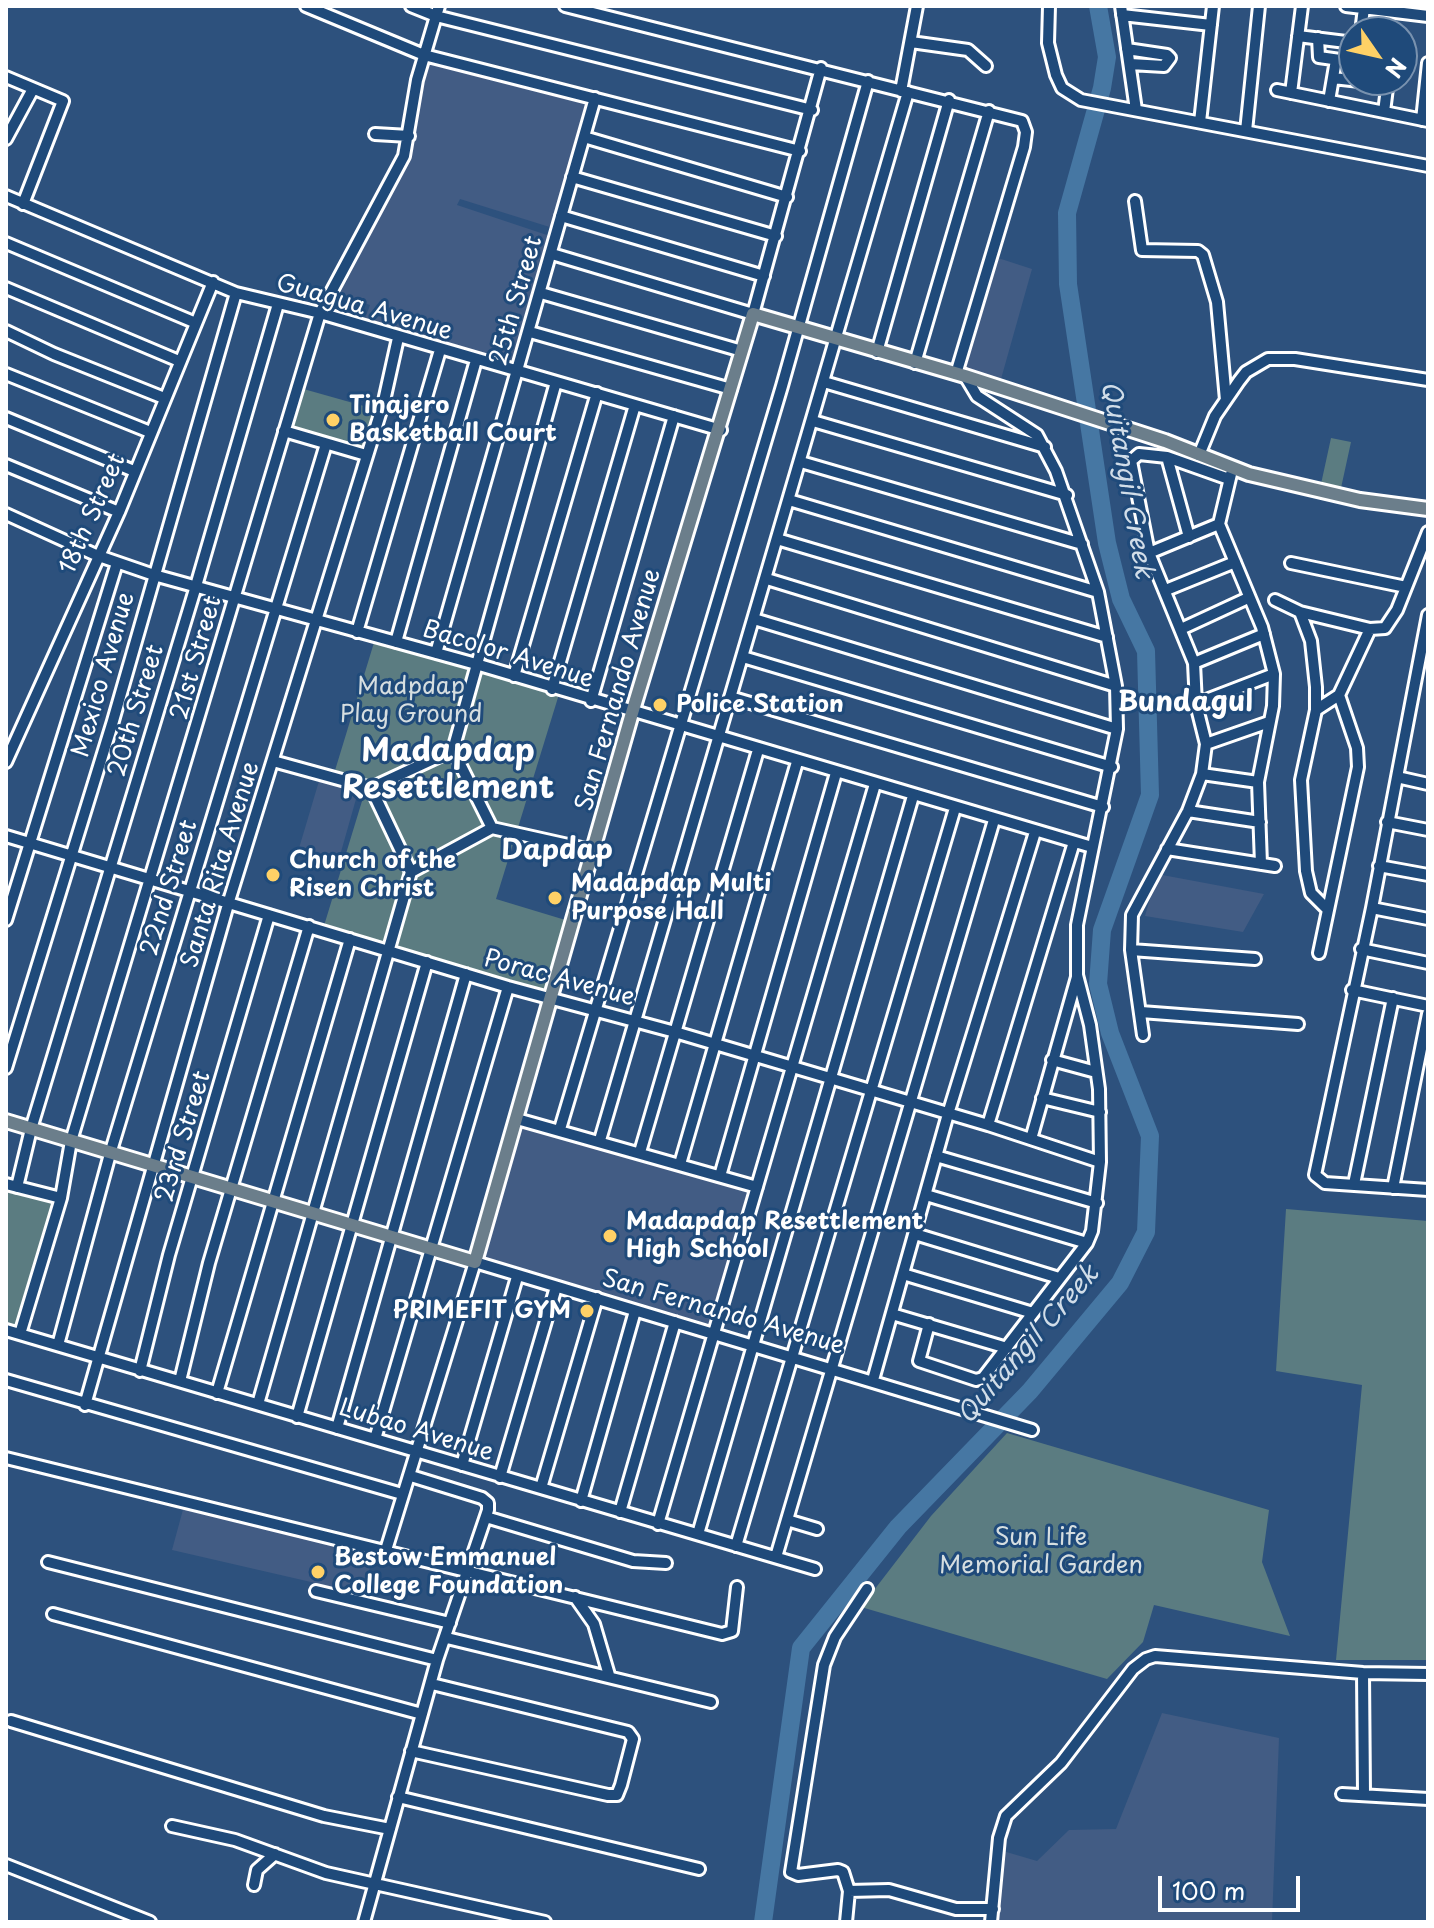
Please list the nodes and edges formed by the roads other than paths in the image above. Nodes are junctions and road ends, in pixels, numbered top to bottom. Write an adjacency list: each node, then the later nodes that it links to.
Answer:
1 (306, 6): 21 (street)
2 (411, 6): 12 (street)
3 (565, 6): 26 (street)
4 (917, 6): 19 (street)
5 (1049, 6): 40 (street)
6 (1213, 6): 15 (street)
7 (1259, 6): 45 (street)
8 (1302, 6): 16 (street)
9 (1346, 6): 10 (street)
10 (1364, 8): 13 (street); 14 (street)
11 (1122, 10): 15 (street); 20 (street)
12 (438, 11): 21 (street, 21st Street); 39 (street)
13 (1363, 16)
14 (1428, 16)
15 (1211, 25): 44 (street)
16 (1298, 36): 17 (street); 34 (street)
17 (1318, 38): 18 (street); 22 (street)
18 (1338, 41)
19 (911, 42): 25 (street); 33 (street)
20 (1127, 49): 24 (street); 24 (street)
21 (424, 55): 36 (street); 47 (street, 21st Street)
22 (1336, 60): 28 (street)
23 (1428, 63): 43 (street)
24 (1130, 64): 40 (street)
25 (986, 66)
26 (821, 68): 30 (street); 39 (street, San Fernando Avenue)
27 (6, 77): 31 (street)
28 (1333, 78): 29 (street); 38 (street)
29 (1338, 78)
30 (868, 81): 33 (street); 70 (street)
31 (33, 89): 49 (street); 56 (street)
32 (1277, 90): 34 (street)
33 (905, 92): 37 (street); 74 (street)
34 (1291, 93): 38 (street)
35 (1386, 96): 42 (street)
36 (595, 98): 48 (street, 25th Street); 50 (street)
37 (949, 100): 41 (street); 77 (street)
38 (1329, 101): 42 (street)
39 (812, 110): 50 (street, San Fernando Avenue)
40 (1136, 110): 44 (street)
41 (989, 111): 80 (street); 83 (street)
42 (1384, 112): 43 (street)
43 (1425, 120)
44 (1200, 122): 45 (street)
45 (1246, 131): 51 (street)
46 (375, 134): 47 (street)
47 (409, 136): 67 (street, 21st Street)
48 (584, 137): 52 (street, 25th Street); 54 (street)
49 (6, 139)
50 (800, 151): 54 (street, San Fernando Avenue)
51 (1428, 166)
52 (572, 177): 57 (street, 25th Street); 58 (street)
53 (6, 196): 56 (street, Guagua Avenue)
54 (787, 197): 58 (street, San Fernando Avenue)
55 (1135, 201): 90 (street)
56 (23, 204): 62 (street, Guagua Avenue)
57 (561, 216): 60 (street, 25th Street); 61 (street)
58 (776, 236): 61 (street, San Fernando Avenue)
59 (6, 243): 69 (street)
60 (552, 254): 65 (street, 25th Street); 68 (street)
61 (764, 276): 68 (street, San Fernando Avenue)
62 (213, 282): 64 (street, Guagua Avenue); 69 (street, 18th Street)
63 (6, 288): 79 (street)
64 (236, 293): 66 (street, Guagua Avenue); 122 (street, Mexico Avenue)
65 (541, 293): 72 (street, 25th Street); 76 (street)
66 (278, 304): 67 (street, Guagua Avenue); 124 (street, 20th Street)
67 (320, 313): 73 (street, Guagua Avenue); 96 (street, 21st Street)
68 (753, 314): 70 (main road); 76 (main road, San Fernando Avenue)
69 (196, 323): 79 (street, 18th Street)
70 (798, 327): 74 (main road); 157 (street)
71 (6, 331): 89 (street)
72 (530, 332): 81 (street, 25th Street); 87 (street)
73 (398, 338): 75 (street, Guagua Avenue); 100 (street, Santa Rita Avenue)
74 (837, 339): 77 (main road); 86 (street)
75 (440, 350): 78 (street, Guagua Avenue); 138 (street)
76 (742, 351): 87 (main road, San Fernando Avenue)
77 (877, 352): 80 (main road)
78 (476, 360): 81 (street, Guagua Avenue); 141 (street)
79 (179, 361): 89 (street, 18th Street)
80 (915, 363): 83 (main road)
81 (517, 372): 85 (street, Guagua Avenue); 142 (street, 25th Street)
82 (6, 374): 97 (street)
83 (961, 375): 99 (street); 101 (main road)
84 (1428, 380): 90 (street)
85 (556, 382): 88 (street, Guagua Avenue); 145 (street)
86 (824, 382): 94 (street); 99 (street)
87 (731, 389): 95 (main road, San Fernando Avenue)
88 (597, 393): 91 (street, Guagua Avenue); 147 (street)
89 (164, 398): 97 (street, 18th Street)
90 (1226, 400): 101 (street)
91 (635, 405): 92 (street, Guagua Avenue); 149 (street)
92 (674, 416): 95 (street, Guagua Avenue); 152 (street)
93 (6, 418): 105 (street)
94 (813, 421): 103 (street); 107 (street)
95 (721, 430): 155 (main road, San Fernando Avenue)
96 (284, 431): 98 (street); 128 (street, 21st Street)
97 (150, 432): 105 (street, 18th Street)
98 (326, 444): 100 (street); 131 (street, 22nd Street)
99 (1045, 447): 107 (street)
100 (366, 455): 135 (street, Santa Rita Avenue)
101 (1199, 455): 106 (main road)
102 (1167, 457): 106 (street); 114 (street); 117 (street)
103 (801, 462): 108 (street); 116 (street)
104 (6, 465): 110 (street)
105 (134, 471): 110 (street, 18th Street)
106 (1231, 474): 109 (main road); 112 (street)
107 (1067, 495): 116 (street)
108 (789, 500): 115 (street); 127 (street)
109 (1428, 509)
110 (119, 512): 118 (street, 18th Street)
111 (6, 514): 118 (street, Bacolor Avenue)
112 (1219, 524): 114 (street); 119 (street)
113 (1428, 532): 125 (street)
114 (1189, 537): 117 (street)
115 (777, 539): 123 (street); 140 (street)
116 (1082, 544): 127 (street)
117 (1149, 553): 126 (street)
118 (96, 555): 120 (street, Bacolor Avenue); 164 (street, 18th Street)
119 (1235, 562): 126 (street); 129 (street)
120 (117, 563): 122 (street, Bacolor Avenue); 186 (street)
121 (1291, 563): 125 (street)
122 (154, 575): 124 (street, Bacolor Avenue); 190 (street, Mexico Avenue)
123 (767, 579): 134 (street); 148 (street)
124 (196, 586): 128 (street, Bacolor Avenue); 192 (street, 20th Street)
125 (1406, 587): 137 (street)
126 (1166, 590): 136 (street)
127 (1098, 592): 140 (street)
128 (235, 598): 131 (street, Bacolor Avenue); 197 (street, 21st Street)
129 (1248, 598): 136 (street); 139 (street)
130 (1275, 600): 132 (street)
131 (275, 608): 135 (street, Bacolor Avenue); 198 (street, 22nd Street)
132 (1300, 612): 137 (street); 154 (street)
133 (1428, 615): 169 (street)
134 (754, 619): 143 (street); 158 (street)
135 (317, 621): 138 (street, Bacolor Avenue); 163 (street, Santa Rita Avenue)
136 (1181, 629): 144 (street)
137 (1370, 629): 150 (street)
138 (357, 632): 141 (street, Bacolor Avenue)
139 (1264, 634): 144 (street); 146 (street)
140 (1107, 637): 148 (street)
141 (396, 642): 142 (street, Bacolor Avenue)
142 (436, 653): 145 (street, Bacolor Avenue)
143 (743, 657): 151 (street); 166 (street)
144 (1194, 663): 153 (street)
145 (476, 664): 147 (street, Bacolor Avenue); 161 (street)
146 (1274, 674): 153 (street); 156 (street)
147 (514, 676): 149 (street, Bacolor Avenue)
148 (1116, 686): 158 (street)
149 (552, 689): 152 (street, Bacolor Avenue)
150 (1339, 695): 154 (street); 201 (street)
151 (730, 697): 159 (street); 175 (street)
152 (591, 701): 155 (street, Bacolor Avenue)
153 (1196, 704): 160 (street)
154 (1316, 710): 201 (street)
155 (632, 713): 157 (street, Bacolor Avenue); 189 (main road, San Fernando Avenue)
156 (1269, 722): 160 (street); 170 (street)
157 (679, 726): 159 (street, Bacolor Avenue); 221 (street)
158 (1117, 729): 166 (street)
159 (718, 737): 162 (street, Bacolor Avenue); 224 (street)
160 (1206, 744): 168 (street)
161 (453, 750): 173 (street); 181 (street)
162 (758, 750): 165 (street, Bacolor Avenue); 226 (street)
163 (273, 761): 173 (street); 199 (street, Santa Rita Avenue)
164 (6, 762)
165 (797, 762): 167 (street, Bacolor Avenue); 228 (street)
166 (1112, 767): 175 (street)
167 (836, 773): 171 (street, Bacolor Avenue); 229 (street)
168 (1202, 774): 170 (street); 177 (street)
169 (1397, 777): 172 (street); 180 (street)
170 (1258, 782): 179 (street)
171 (875, 784): 174 (street, Bacolor Avenue); 232 (street)
172 (1428, 784)
173 (371, 788): 195 (street)
174 (913, 796): 176 (street, Bacolor Avenue); 234 (street)
175 (1103, 807): 187 (street)
176 (955, 808): 178 (street, Bacolor Avenue); 235 (street)
177 (1188, 811): 179 (street); 188 (street)
178 (994, 820): 183 (street, Bacolor Avenue); 237 (street)
179 (1260, 822): 191 (street)
180 (1387, 822): 182 (street); 194 (street)
181 (492, 828): 189 (street); 195 (street)
182 (1428, 830)
183 (1035, 832): 185 (street, Bacolor Avenue); 239 (street)
184 (6, 836): 186 (street, Porac Avenue)
185 (1074, 842): 187 (street, Bacolor Avenue); 242 (street)
186 (31, 844): 190 (street, Porac Avenue); 204 (street)
187 (1092, 847): 215 (street)
188 (1167, 849): 191 (street); 208 (street)
189 (595, 851): 219 (main road, San Fernando Avenue)
190 (69, 856): 192 (street, Porac Avenue); 231 (street, Mexico Avenue)
191 (1261, 864): 193 (street)
192 (112, 866): 197 (street, Porac Avenue); 243 (street, 20th Street)
193 (1275, 866)
194 (1379, 866): 196 (street); 200 (street)
195 (411, 872): 209 (street)
196 (1428, 875)
197 (151, 878): 198 (street, Porac Avenue); 247 (street, 21st Street)
198 (190, 891): 199 (street, Porac Avenue); 249 (street, 22nd Street)
199 (229, 901): 202 (street, Porac Avenue); 253 (street, Santa Rita Avenue)
200 (1372, 908): 203 (street); 207 (street)
201 (1327, 909): 210 (street)
202 (269, 915): 205 (street, Porac Avenue); 255 (street, 23rd Street)
203 (1428, 919)
204 (6, 920)
205 (309, 926): 206 (street, Porac Avenue); 260 (street)
206 (350, 939): 209 (street, Porac Avenue); 264 (street)
207 (1361, 949): 213 (street); 217 (street)
208 (1131, 950): 211 (street); 222 (street)
209 (387, 951): 212 (street, Porac Avenue); 266 (street)
210 (1319, 953)
211 (1255, 959)
212 (427, 962): 214 (street, Porac Avenue); 267 (street)
213 (1428, 963)
214 (466, 974): 216 (street, Porac Avenue); 269 (street)
215 (1077, 975): 230 (street); 233 (street)
216 (508, 987): 219 (street, Porac Avenue); 271 (street)
217 (1352, 990): 218 (street); 256 (street)
218 (1393, 998): 220 (street); 256 (street)
219 (551, 999): 221 (street, Porac Avenue); 240 (main road, San Fernando Avenue)
220 (1428, 1006)
221 (596, 1010): 224 (street, Porac Avenue); 244 (street)
222 (1141, 1012): 225 (street); 227 (street)
223 (1428, 1014): 259 (street)
224 (634, 1020): 226 (street, Porac Avenue); 246 (street)
225 (1298, 1024)
226 (675, 1032): 228 (street, Porac Avenue); 248 (street)
227 (1143, 1035)
228 (713, 1043): 229 (street, Porac Avenue); 252 (street)
229 (753, 1055): 232 (street, Porac Avenue); 254 (street)
230 (1052, 1060): 233 (street); 236 (street)
231 (6, 1068)
232 (793, 1068): 234 (street, Porac Avenue); 258 (street)
233 (1096, 1072): 238 (street)
234 (830, 1080): 235 (street, Porac Avenue); 286 (street)
235 (872, 1091): 237 (street, Porac Avenue); 289 (street)
236 (1042, 1098): 238 (street); 245 (street)
237 (909, 1103): 239 (street, Porac Avenue); 291 (street)
238 (1100, 1112): 251 (street)
239 (948, 1114): 242 (street, Porac Avenue); 250 (street)
240 (517, 1119): 244 (street); 272 (main road, San Fernando Avenue)
241 (6, 1121): 243 (main road, San Fernando Avenue)
242 (988, 1125): 245 (street, Porac Avenue)
243 (31, 1129): 247 (main road, San Fernando Avenue); 257 (street, 20th Street)
244 (560, 1129): 246 (street)
245 (1031, 1139): 251 (street, Porac Avenue)
246 (600, 1140): 248 (street)
247 (71, 1141): 249 (main road, San Fernando Avenue); 263 (street, 21st Street)
248 (640, 1152): 252 (street)
249 (110, 1154): 253 (main road, San Fernando Avenue); 287 (street, 22nd Street)
250 (936, 1156): 262 (street); 265 (street)
251 (1100, 1162): 265 (street)
252 (680, 1164): 254 (street)
253 (153, 1165): 255 (main road, San Fernando Avenue); 290 (street, Santa Rita Avenue)
254 (720, 1176): 258 (street)
255 (193, 1177): 260 (main road, San Fernando Avenue); 292 (street, 23rd Street)
256 (1354, 1184): 259 (street)
257 (12, 1185): 263 (street)
258 (757, 1187): 284 (street)
259 (1393, 1188): 261 (street)
260 (232, 1190): 264 (main road, San Fernando Avenue); 295 (street)
261 (1428, 1190)
262 (926, 1195): 268 (street); 270 (street)
263 (61, 1198): 285 (street, 21st Street)
264 (272, 1202): 266 (main road, San Fernando Avenue); 296 (street)
265 (1097, 1203): 270 (street)
266 (313, 1214): 267 (main road, San Fernando Avenue); 297 (street)
267 (352, 1224): 269 (main road, San Fernando Avenue); 299 (street)
268 (915, 1234): 273 (street); 275 (street)
269 (392, 1237): 271 (main road, San Fernando Avenue); 300 (street)
270 (1087, 1243): 275 (street)
271 (429, 1246): 272 (main road, San Fernando Avenue); 302 (street)
272 (475, 1262): 274 (street, San Fernando Avenue); 303 (street, San Fernando Avenue)
273 (903, 1274): 279 (street); 280 (street)
274 (517, 1277): 276 (street, San Fernando Avenue); 305 (street)
275 (1059, 1278): 279 (street)
276 (556, 1287): 277 (street, San Fernando Avenue); 307 (street)
277 (597, 1298): 278 (street, San Fernando Avenue); 308 (street)
278 (635, 1311): 281 (street, San Fernando Avenue); 310 (street)
279 (1033, 1313): 288 (street)
280 (892, 1314): 282 (street); 294 (street)
281 (675, 1322): 284 (street, San Fernando Avenue); 311 (street)
282 (929, 1324): 288 (street); 288 (street)
283 (6, 1330): 285 (street, Lubao Avenue)
284 (713, 1333): 286 (street, San Fernando Avenue); 314 (street)
285 (20, 1334): 287 (street, Lubao Avenue)
286 (752, 1344): 289 (street, San Fernando Avenue); 316 (street)
287 (58, 1345): 290 (street, Lubao Avenue)
288 (1007, 1348)
289 (792, 1356): 291 (street, San Fernando Avenue); 317 (street)
290 (100, 1357): 292 (street, Lubao Avenue); 298 (street, Santa Rita Avenue)
291 (832, 1368): 294 (street, San Fernando Avenue); 313 (street)
292 (140, 1371): 295 (street, Lubao Avenue)
293 (6, 1380): 298 (street)
294 (873, 1380): 301 (street, San Fernando Avenue)
295 (180, 1381): 296 (street, Lubao Avenue)
296 (217, 1393): 297 (street, Lubao Avenue)
297 (258, 1404): 299 (street, Lubao Avenue)
298 (85, 1405): 309 (street)
299 (297, 1417): 300 (street, Lubao Avenue)
300 (337, 1428): 302 (street, Lubao Avenue)
301 (1032, 1430)
302 (375, 1439): 303 (street, Lubao Avenue)
303 (419, 1451): 305 (street, Lubao Avenue); 306 (street, San Fernando Avenue)
304 (6, 1458): 318 (street)
305 (462, 1465): 307 (street, Lubao Avenue)
306 (411, 1476): 309 (street, San Fernando Avenue); 312 (street)
307 (500, 1477): 308 (street, Lubao Avenue)
308 (541, 1488): 310 (street, Lubao Avenue)
309 (402, 1494): 318 (street, San Fernando Avenue)
310 (581, 1501): 311 (street, Lubao Avenue)
311 (620, 1512): 314 (street, Lubao Avenue)
312 (486, 1517): 321 (street); 322 (street)
313 (787, 1520): 315 (street); 319 (street)
314 (658, 1524): 316 (street, Lubao Avenue)
315 (817, 1529)
316 (698, 1534): 317 (street, Lubao Avenue)
317 (736, 1546): 319 (street, Lubao Avenue)
318 (386, 1550): 322 (street)
319 (776, 1557): 323 (street, Lubao Avenue)
320 (48, 1562): 331 (street)
321 (666, 1563)
322 (468, 1569): 327 (street); 329 (street)
323 (815, 1569)
324 (737, 1587): 327 (street)
325 (867, 1589): 351 (street)
326 (316, 1591): 329 (street)
327 (575, 1597): 334 (street)
328 (53, 1614): 337 (street)
329 (450, 1623): 330 (street)
330 (447, 1638): 331 (street); 334 (street)
331 (437, 1660): 335 (street)
332 (1363, 1673): 333 (street); 341 (street); 352 (street)
333 (1428, 1674)
334 (609, 1675): 336 (street)
335 (432, 1684): 337 (street); 339 (street)
336 (711, 1702)
337 (422, 1714): 339 (street)
338 (11, 1721): 345 (street)
339 (411, 1751): 342 (street)
340 (1342, 1794): 341 (street)
341 (1364, 1794): 343 (street)
342 (398, 1797): 345 (street); 348 (street)
343 (1428, 1799)
344 (172, 1826): 346 (street)
345 (390, 1829): 349 (street)
346 (275, 1854): 349 (street); 350 (street)
347 (6, 1865): 353 (street)
348 (699, 1869)
349 (374, 1883): 354 (street); 355 (street)
350 (254, 1885)
351 (849, 1891): 352 (street); 356 (street)
352 (993, 1909): 357 (street)
353 (150, 1922)
354 (364, 1922)
355 (545, 1922)
356 (846, 1922)
357 (991, 1922)

